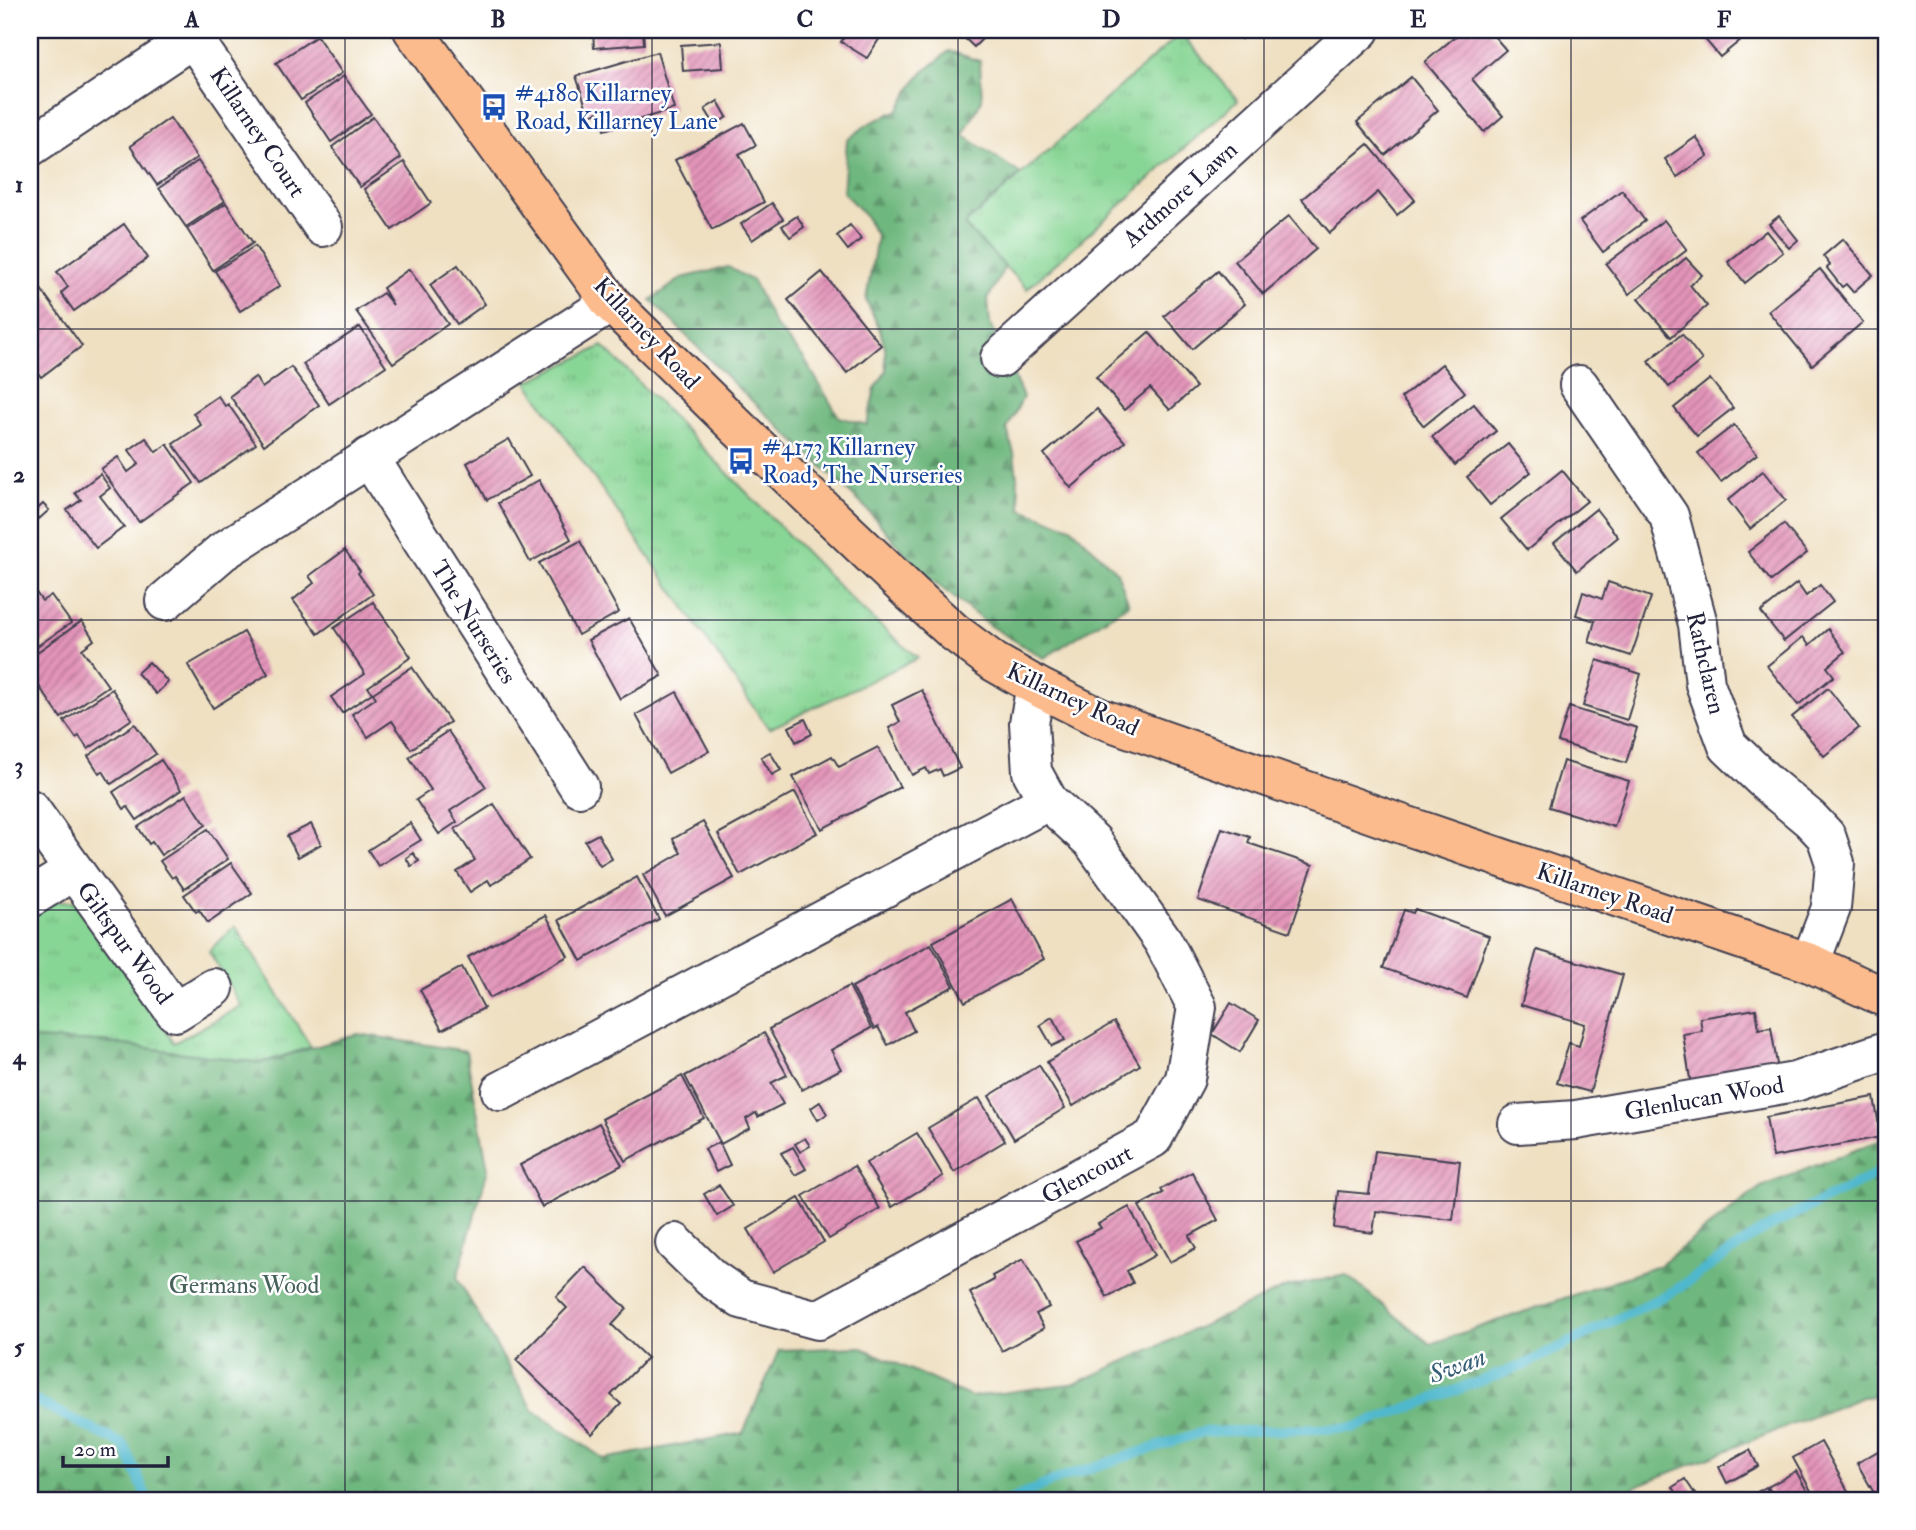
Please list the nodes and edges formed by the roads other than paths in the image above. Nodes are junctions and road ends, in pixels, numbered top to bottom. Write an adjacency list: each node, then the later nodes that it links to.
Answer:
1 (413, 30): 6 (main road, Killarney Road)
2 (1360, 30): 7 (street, Ardmore Lawn)
3 (199, 34): 4 (street); 5 (street, Killarney Court)
4 (30, 147)
5 (323, 227)
6 (611, 303): 9 (street); 11 (main road, Killarney Road)
7 (1000, 358)
8 (1579, 385): 17 (street, Rathclaren)
9 (369, 457): 10 (street); 12 (street, The Nurseries)
10 (165, 601)
11 (1036, 686): 13 (street, Glencourt); 17 (main road, Killarney Road)
12 (579, 787)
13 (1048, 801): 21 (street); 23 (street, Glencourt)
14 (30, 809): 15 (street, Giltspur Wood)
15 (73, 871): 16 (street, Giltspur Wood); 18 (street, Giltspur Wood)
16 (30, 898)
17 (1810, 964): 19 (main road, Killarney Road)
18 (214, 988)
19 (1886, 998)
20 (1886, 1051): 22 (street, Glenlucan Wood)
21 (500, 1091)
22 (1518, 1124)
23 (675, 1243)

